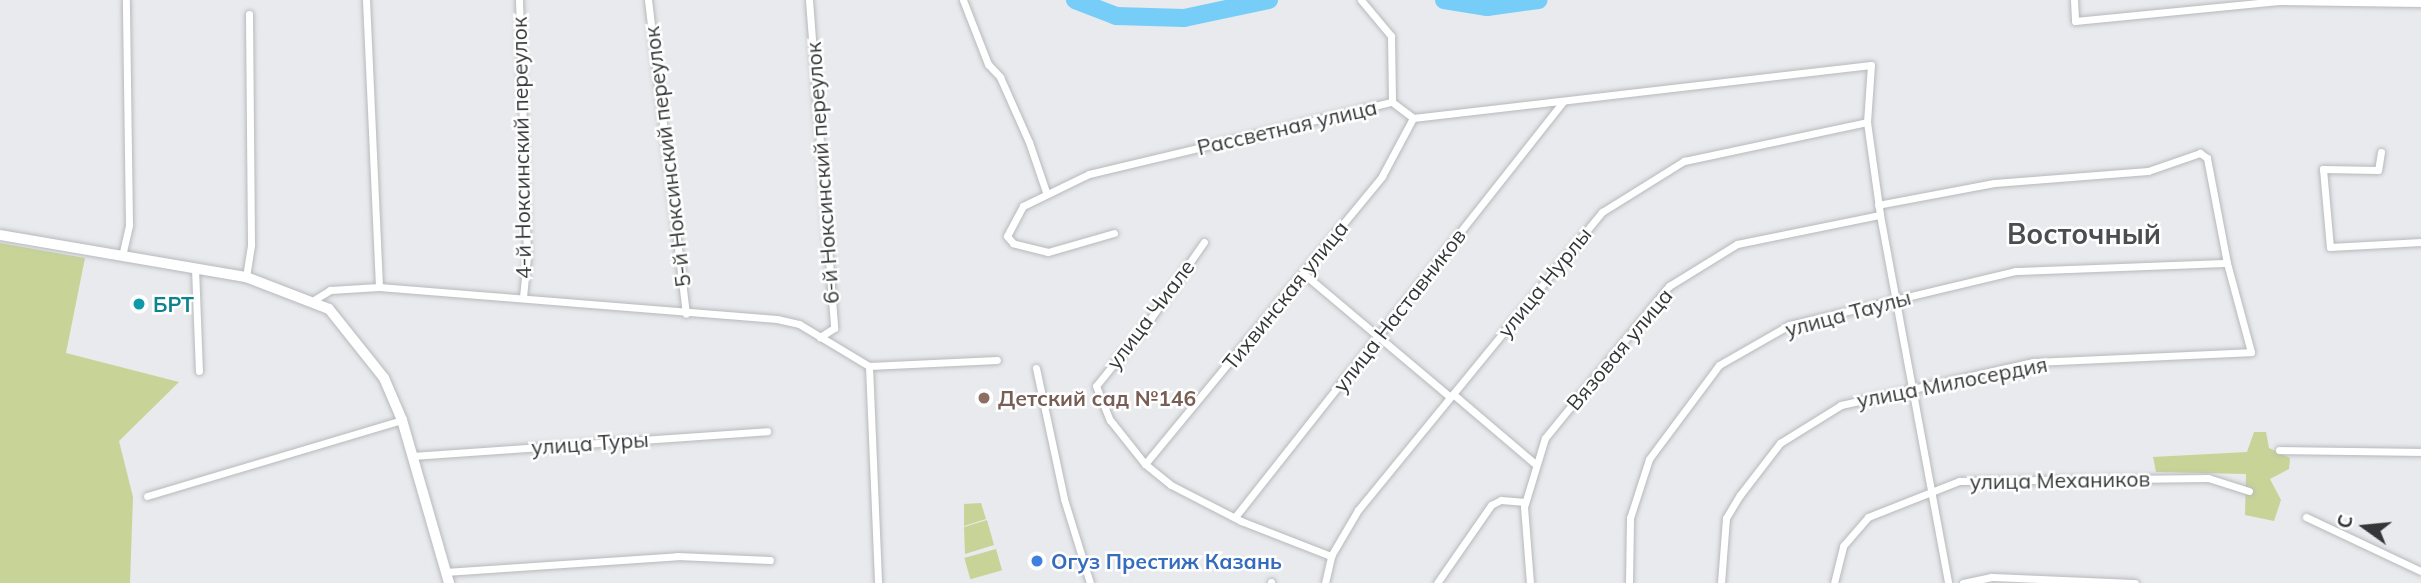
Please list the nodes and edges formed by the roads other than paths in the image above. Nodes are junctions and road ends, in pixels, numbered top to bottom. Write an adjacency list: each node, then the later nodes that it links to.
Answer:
1 (126, 0): 24 (street)
2 (366, 0): 29 (street)
3 (519, 0): 30 (street, 4-й Ноксинский переулок)
4 (648, 0): 33 (street, 5-й Ноксинский переулок)
5 (809, 0): 34 (street, 6-й Ноксинский переулок)
6 (963, 0): 17 (street)
7 (1361, 0): 12 (street)
8 (2074, 0): 9 (street)
9 (2233, 3): 10 (street)
10 (2421, 3)
11 (249, 14): 28 (street)
12 (1392, 102): 14 (street, Рассветная улица); 17 (street, Рассветная улица)
13 (1562, 103): 14 (street); 15 (street); 35 (street, улица Наставников)
14 (1413, 118): 27 (street, Тихвинская улица)
15 (1867, 122): 18 (street); 41 (street, улица Нурлы)
16 (2381, 152): 23 (street)
17 (1046, 192): 20 (street, Рассветная улица)
18 (1878, 205): 19 (street); 25 (street)
19 (1880, 215): 32 (street); 47 (street, Вязовая улица)
20 (1114, 233)
21 (0, 235): 24 (street)
22 (1204, 242): 48 (street, улица Чиале)
23 (2421, 242)
24 (122, 256): 26 (street)
25 (2227, 263): 32 (street, улица Таулы); 40 (street, улица Милосердия)
26 (195, 268): 28 (street); 39 (street)
27 (1304, 274): 35 (street); 48 (street, Тихвинская улица)
28 (246, 276): 31 (street)
29 (379, 287): 30 (street); 31 (street)
30 (523, 297): 33 (street)
31 (314, 300): 42 (street)
32 (1895, 300): 40 (street); 64 (street, улица Таулы)
33 (686, 314): 34 (street)
34 (820, 337): 37 (street)
35 (1377, 337): 41 (street); 53 (street, улица Наставников)
36 (997, 360): 37 (street)
37 (869, 366): 59 (street)
38 (1036, 368): 60 (street)
39 (199, 371)
40 (1912, 388): 50 (street); 65 (street, улица Милосердия)
41 (1451, 396): 47 (street); 55 (street, улица Нурлы)
42 (402, 420): 46 (street); 51 (street)
43 (767, 431): 46 (street, улица Туры)
44 (2279, 450): 45 (street)
45 (2421, 452)
46 (412, 456): 58 (street)
47 (1534, 463): 52 (street, Вязовая улица)
48 (1144, 464): 53 (street)
49 (2249, 491): 50 (street, улица Механиков)
50 (1933, 494): 66 (street, улица Механиков); 67 (street)
51 (147, 496)
52 (1525, 502): 62 (street); 63 (street, Вязовая улица)
53 (1235, 517): 55 (street)
54 (2306, 517): 57 (street)
55 (1331, 556): 61 (street, улица Нурлы)
56 (770, 560): 58 (street)
57 (2421, 571)
58 (447, 577)
59 (878, 583)
60 (1090, 583)
61 (1325, 583)
62 (1437, 583)
63 (1530, 583)
64 (1629, 583)
65 (1721, 583)
66 (1833, 583)
67 (1948, 583)
68 (1963, 583): 69 (street)
69 (2135, 583)

